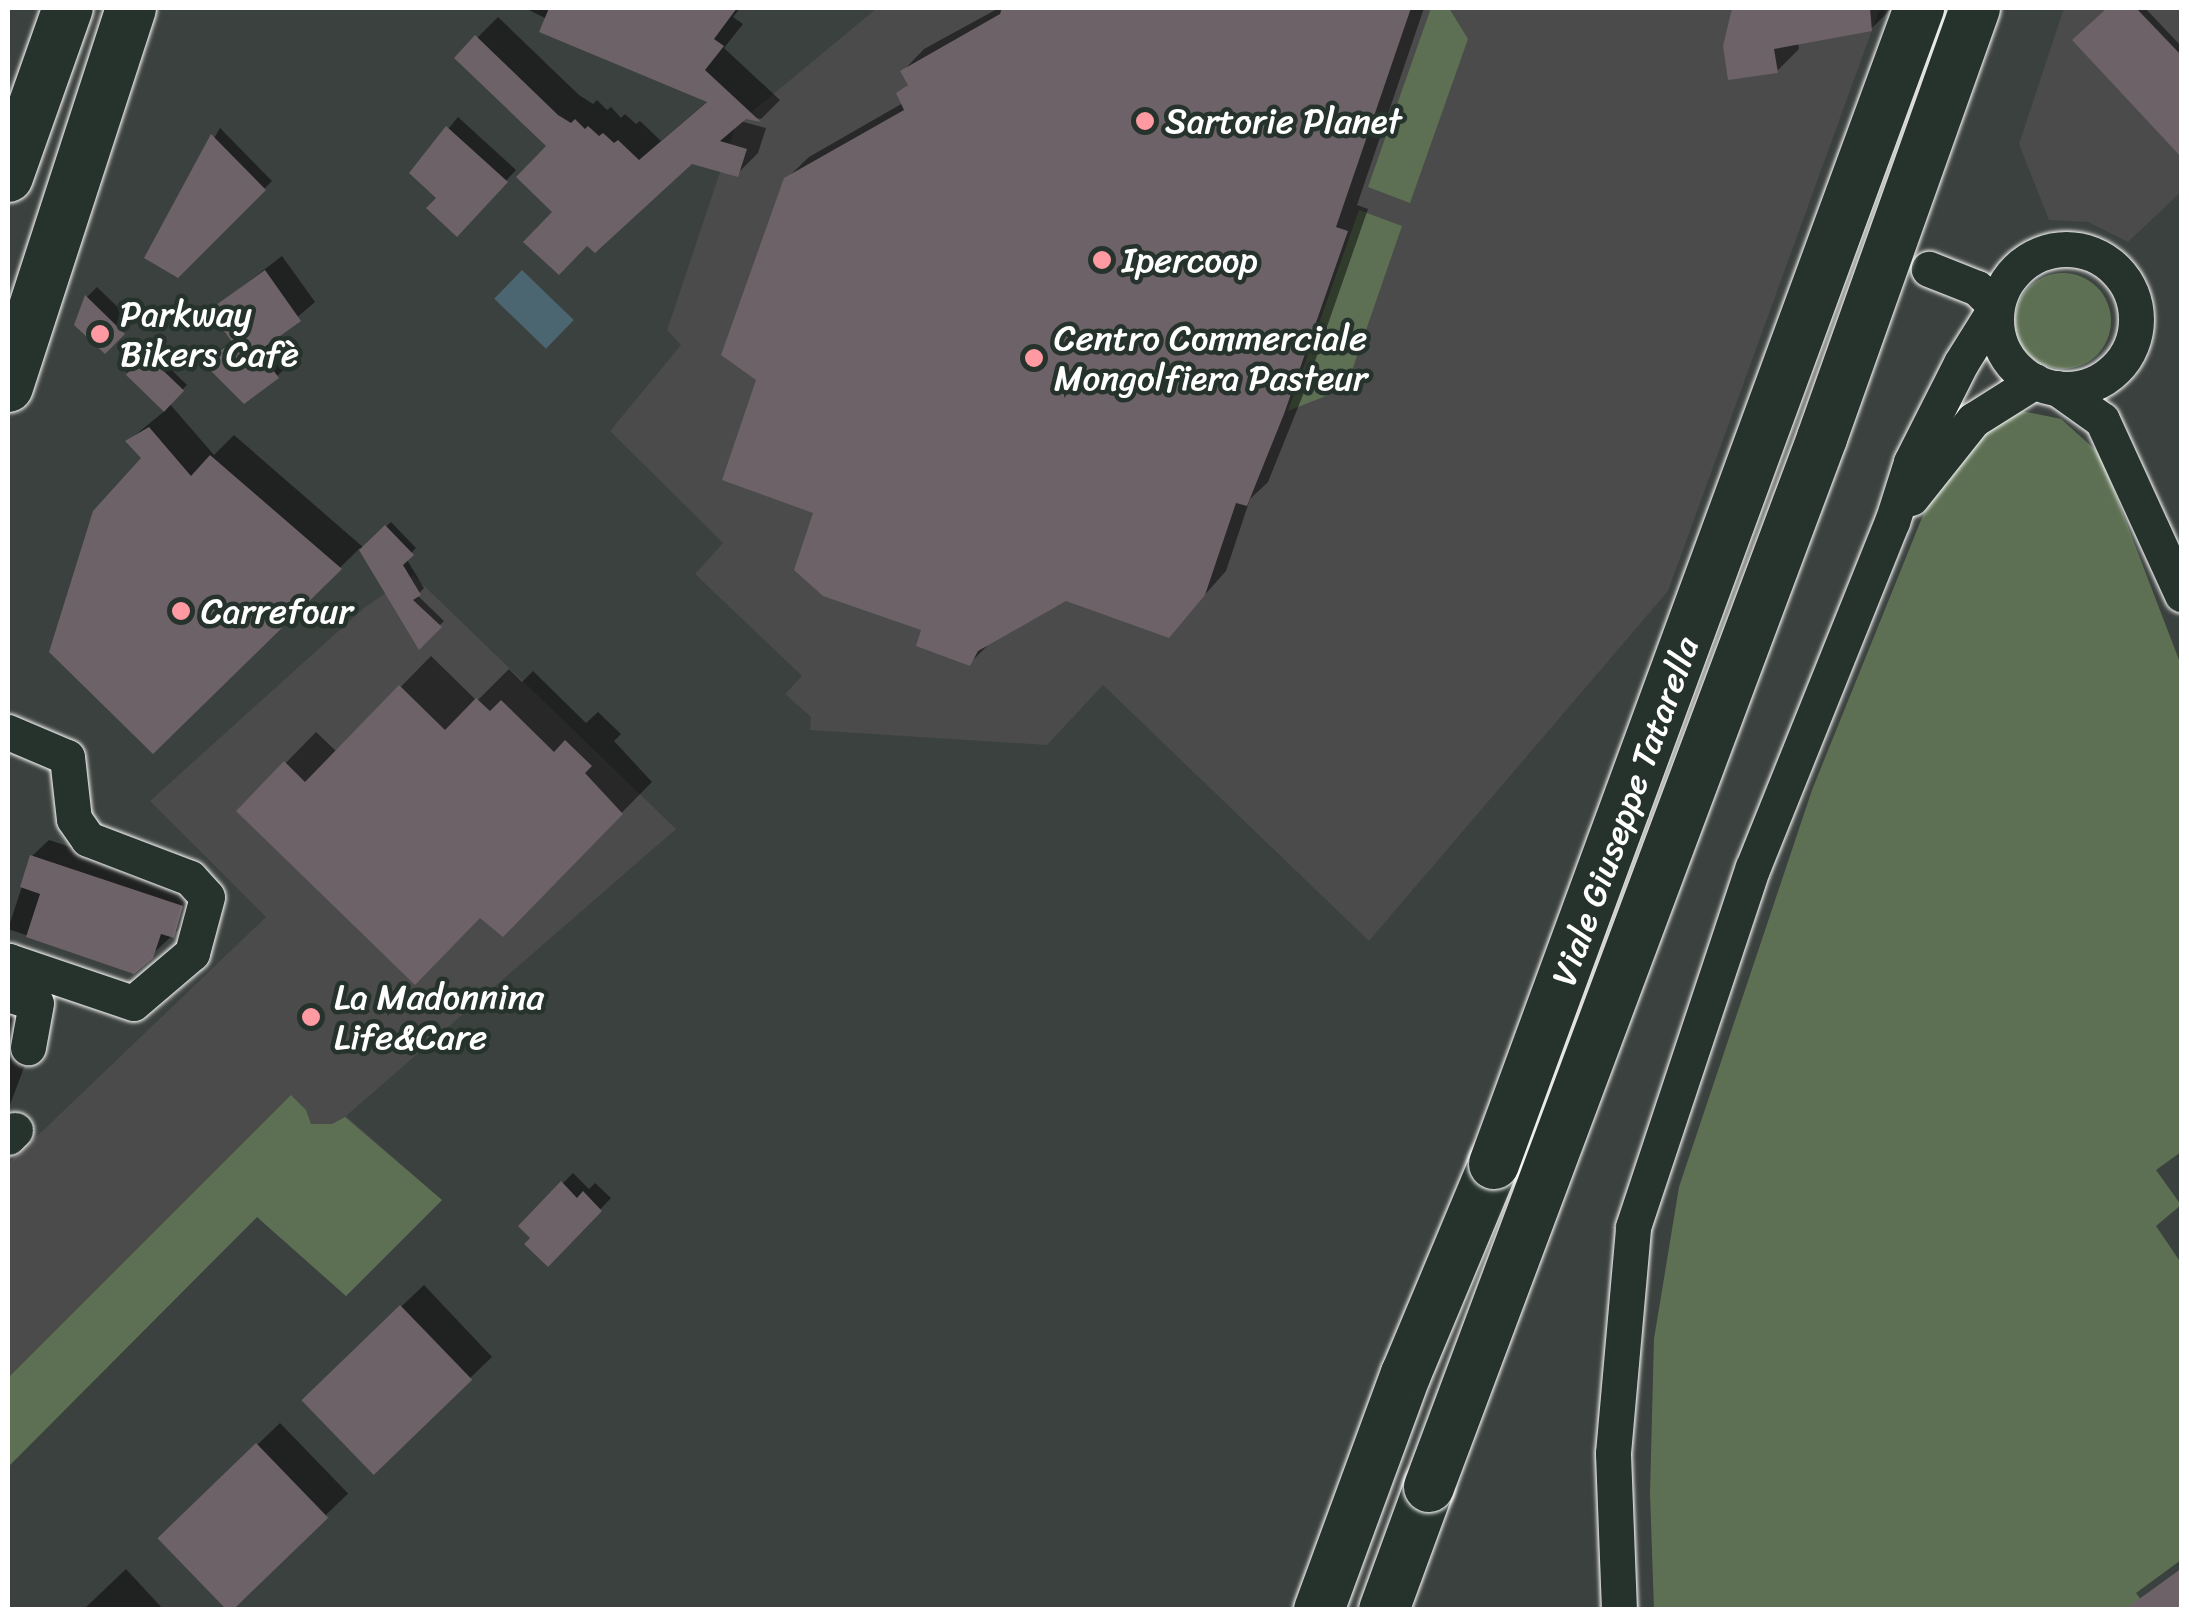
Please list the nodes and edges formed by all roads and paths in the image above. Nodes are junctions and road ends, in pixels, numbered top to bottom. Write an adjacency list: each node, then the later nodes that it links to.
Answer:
1 (68, 8): 5 (main road)
2 (130, 8): 10 (main road)
3 (1920, 8): 18 (main road, Viale Giuseppe Tatarella, bridge)
4 (1976, 8): 19 (main road, Viale Giuseppe Tatarella, bridge)
5 (8, 177)
6 (1930, 269): 7 (street)
7 (1996, 307): 8 (street); 9 (street); 12 (street)
8 (2115, 369): 9 (street); 11 (street)
9 (2046, 385): 11 (street); 12 (street)
10 (8, 387)
11 (2102, 420): 13 (street)
12 (1892, 522): 20 (street)
13 (2182, 596)
14 (8, 732): 15 (street)
15 (8, 966)
16 (8, 994): 17 (street)
17 (28, 1047)
18 (1318, 1610)
19 (1384, 1610)
20 (1619, 1610)

